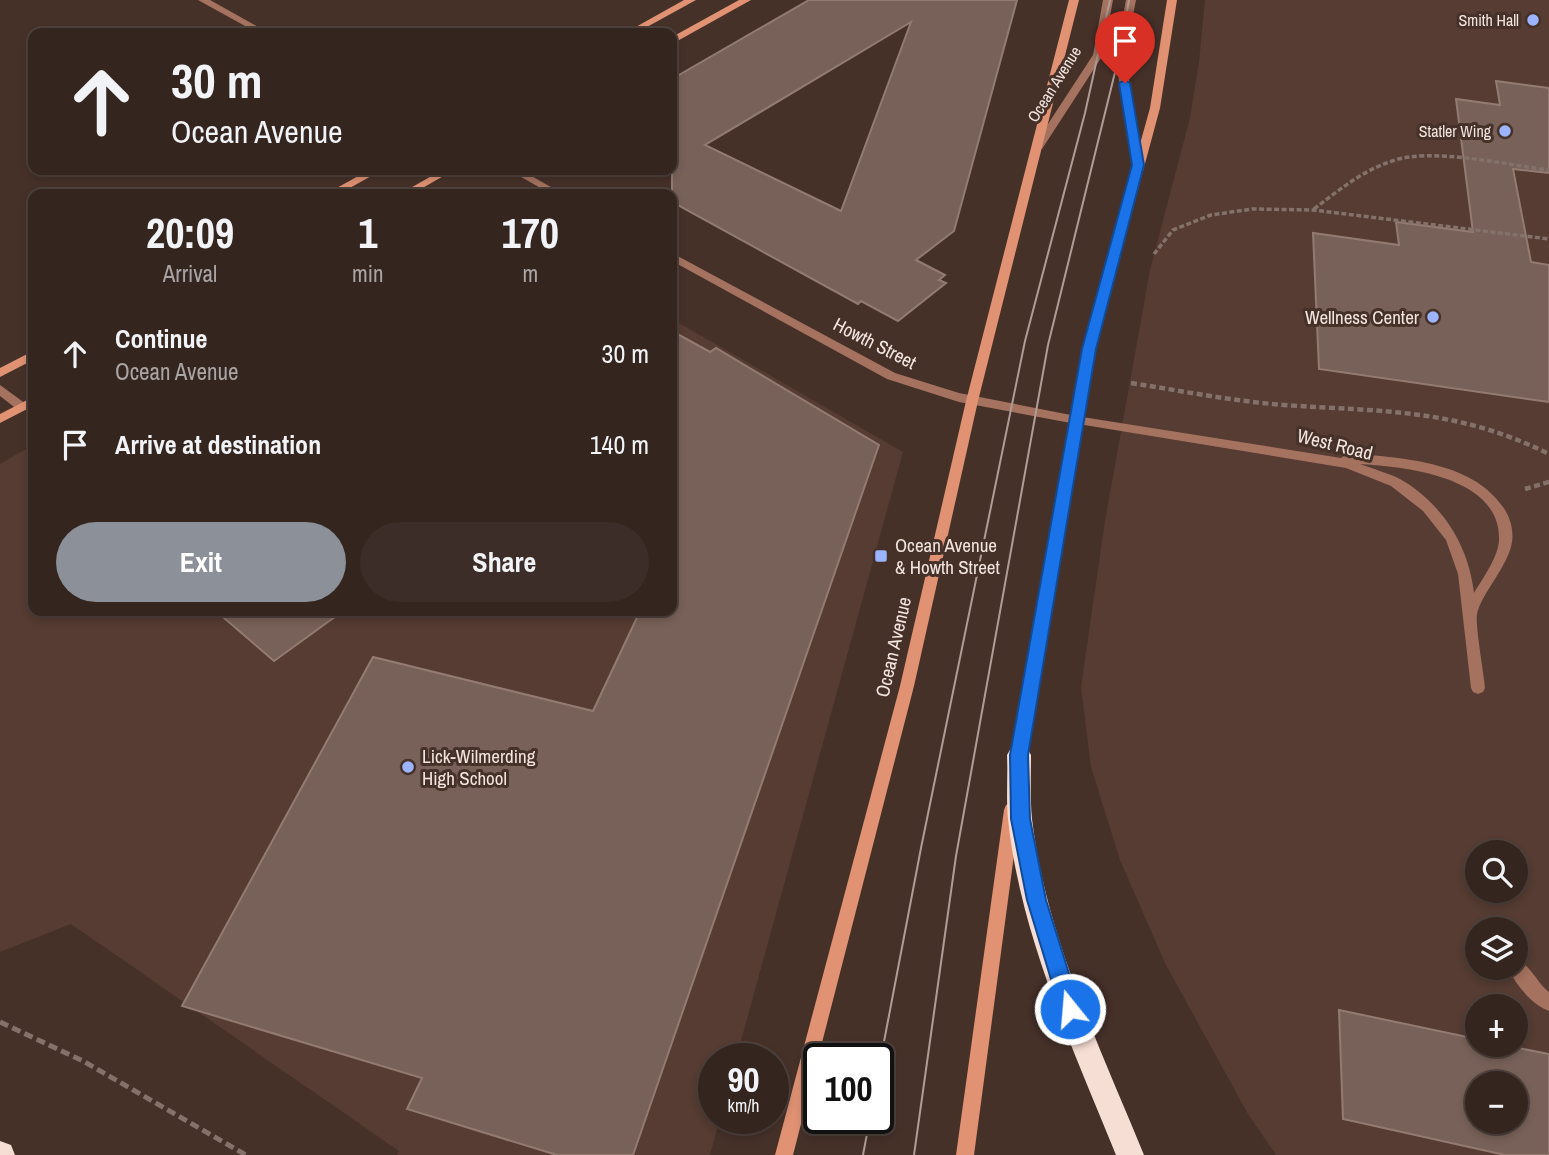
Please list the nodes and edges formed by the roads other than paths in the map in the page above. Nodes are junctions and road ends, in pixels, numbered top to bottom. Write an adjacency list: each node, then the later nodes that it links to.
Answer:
1 (203, 0): 8 (street)
2 (691, 0): 9 (main road)
3 (746, 0): 10 (main road)
4 (1074, 0): 11 (main road, Ocean Avenue)
5 (1108, 0): 11 (street, Ocean Avenue)
6 (1131, 0): 12 (street)
7 (1172, 0): 12 (main road)
8 (255, 28)
9 (639, 28)
10 (677, 38)
11 (1038, 147): 23 (main road, Ocean Avenue)
12 (1138, 165): 26 (main road)
13 (367, 175): 16 (main road)
14 (440, 175): 17 (main road)
15 (523, 175): 18 (street)
16 (341, 189)
17 (414, 189)
18 (549, 189)
19 (677, 259): 23 (street, Howth Street)
20 (28, 358): 21 (main road)
21 (0, 373)
22 (0, 388): 24 (street)
23 (972, 401): 26 (street, Howth Street); 33 (main road, Ocean Avenue)
24 (28, 404): 25 (main road)
25 (0, 419)
26 (1076, 420): 27 (street, West Road); 30 (main road)
27 (1296, 454): 28 (street, West Road); 28 (street)
28 (1470, 614): 29 (street, West Road)
29 (1478, 688)
30 (1019, 755): 34 (main road); 35 (highway)
31 (1526, 980): 32 (street)
32 (1549, 1003)
33 (783, 1155)
34 (965, 1155)
35 (1130, 1155)

